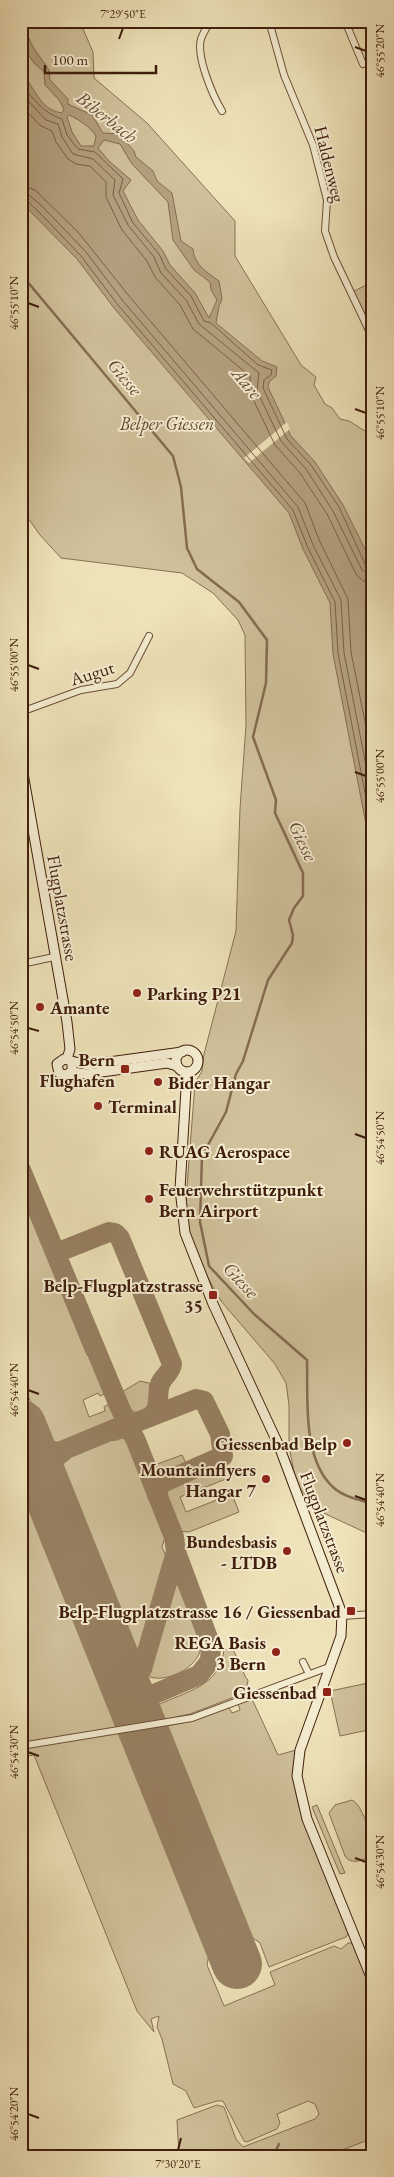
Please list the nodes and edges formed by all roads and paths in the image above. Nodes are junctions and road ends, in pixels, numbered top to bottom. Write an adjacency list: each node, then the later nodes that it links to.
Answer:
1 (210, 21): 5 (street)
2 (268, 21): 6 (street, Haldenweg)
3 (345, 21): 4 (street)
4 (363, 64)
5 (222, 111)
6 (373, 339)
7 (148, 636): 8 (street, Augut)
8 (21, 712)
9 (21, 762): 10 (street, Flugplatzstrasse)
10 (54, 957): 11 (street); 13 (street, Flugplatzstrasse)
11 (21, 964)
12 (182, 1052): 13 (street); 14 (street); 16 (street)
13 (70, 1061): 15 (street); 15 (street)
14 (177, 1066): 15 (street); 16 (street)
15 (72, 1072)
16 (187, 1072): 18 (street, Flugplatzstrasse)
17 (373, 1614): 18 (street)
18 (342, 1616): 20 (street, Flugplatzstrasse)
19 (303, 1662): 21 (street)
20 (329, 1667): 21 (street); 23 (street, Flugplatzstrasse)
21 (309, 1674): 22 (street)
22 (21, 1746)
23 (373, 1982)

